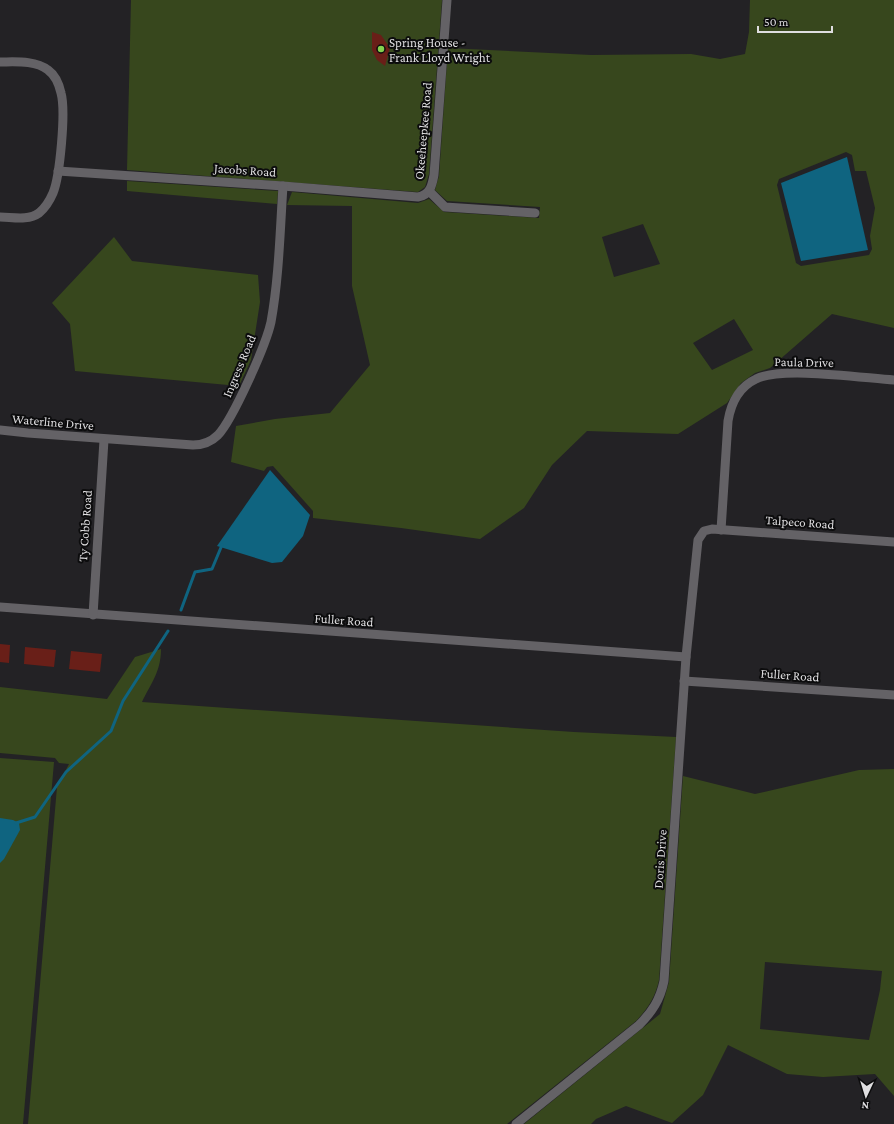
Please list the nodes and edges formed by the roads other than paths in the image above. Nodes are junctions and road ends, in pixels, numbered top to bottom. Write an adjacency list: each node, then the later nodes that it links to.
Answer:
1 (447, 0): 5 (street, Okeeheepkee Road)
2 (0, 62): 3 (street)
3 (58, 171): 4 (street, Jacobs Road); 7 (street)
4 (283, 186): 5 (street, Jacobs Road); 10 (street, Ingress Road)
5 (429, 191): 6 (street)
6 (535, 212)
7 (0, 217)
8 (894, 380): 11 (street, Paula Drive)
9 (0, 430): 10 (street, Waterline Drive)
10 (104, 440): 15 (street, Ty Cobb Road)
11 (721, 530): 12 (street, Talpeco Road); 13 (street, Talpeco Road)
12 (704, 532): 16 (street, Doris Drive)
13 (894, 542)
14 (0, 607): 15 (street, Fuller Road)
15 (92, 615): 16 (street, Fuller Road)
16 (686, 657): 17 (street, Doris Drive)
17 (684, 681): 18 (street, Fuller Road); 19 (street, Doris Drive)
18 (894, 695)
19 (516, 1124)

